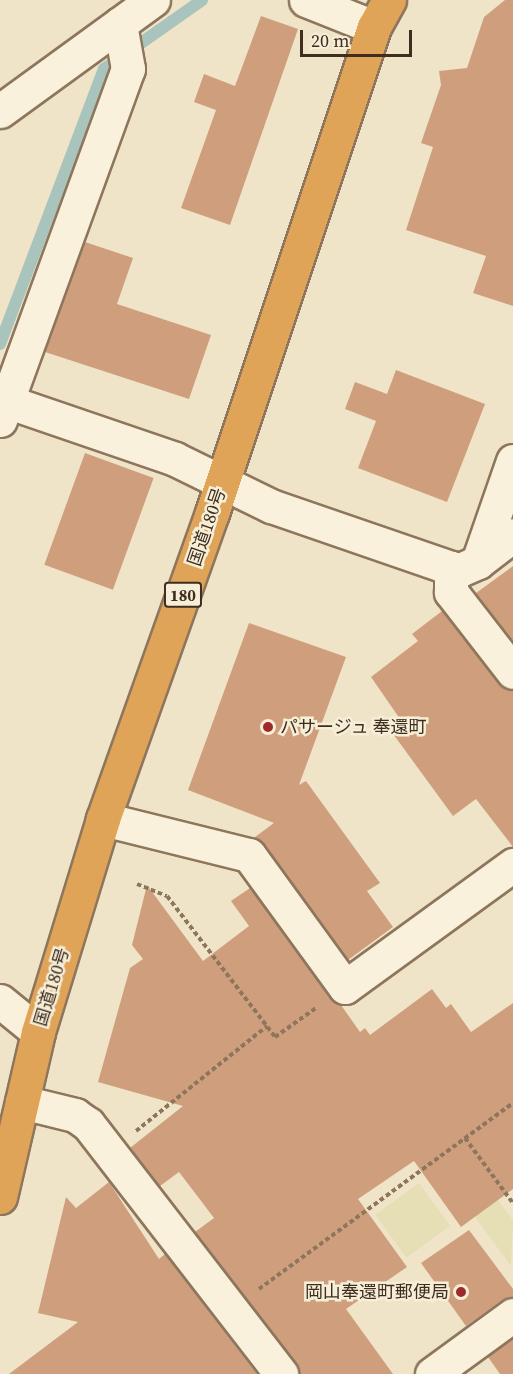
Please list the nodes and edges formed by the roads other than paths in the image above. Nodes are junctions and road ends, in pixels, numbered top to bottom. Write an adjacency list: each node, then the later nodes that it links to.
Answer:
1 (153, 0): 4 (street)
2 (306, 0): 3 (street)
3 (382, 14): 8 (highway, 国道180号 / 180)
4 (124, 44): 5 (street); 6 (street)
5 (0, 111)
6 (2, 407): 8 (street)
7 (513, 461): 10 (street)
8 (222, 482): 10 (street); 12 (highway, 国道180号 / 180)
9 (513, 535): 10 (street)
10 (464, 565): 11 (street)
11 (513, 672)
12 (103, 819): 13 (street); 15 (highway, 国道180号 / 180)
13 (513, 865)
14 (0, 1001): 15 (street)
15 (38, 1032): 16 (highway, 国道180号 / 180)
16 (22, 1102): 17 (highway, 国道180号 / 180); 19 (street)
17 (0, 1197)
18 (513, 1315): 20 (street)
19 (281, 1374)
20 (432, 1374)

